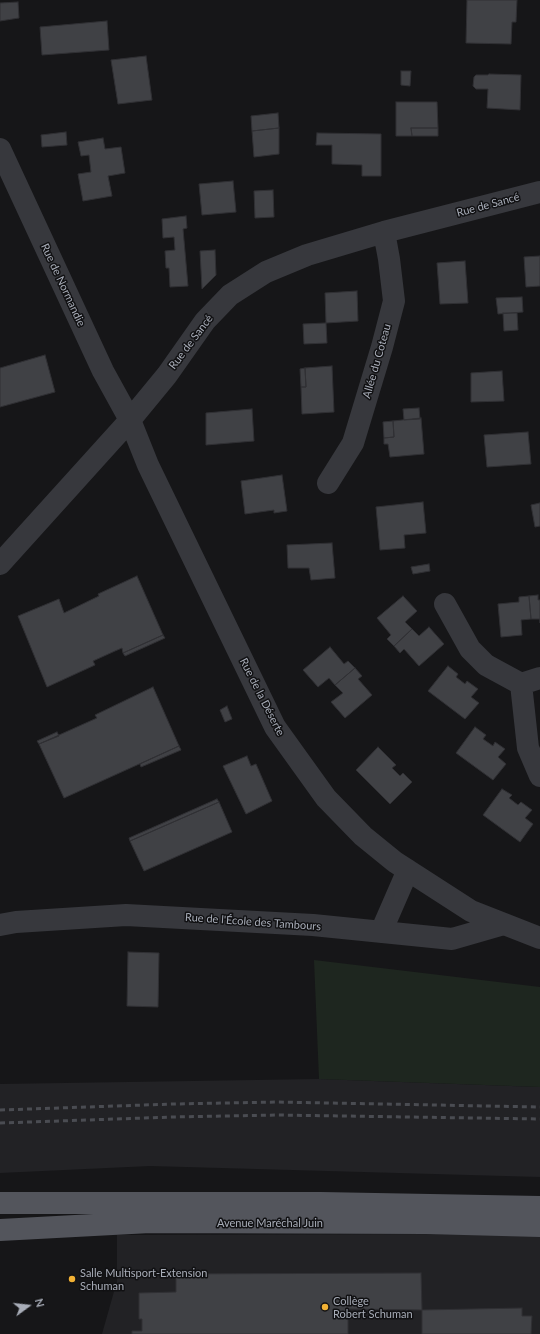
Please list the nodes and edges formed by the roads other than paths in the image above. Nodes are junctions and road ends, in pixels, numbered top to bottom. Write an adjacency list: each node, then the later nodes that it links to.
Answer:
1 (0, 149): 4 (street, Rue de Normandie)
2 (540, 192): 3 (street, Rue de Sancé)
3 (384, 232): 4 (street, Rue de Sancé); 5 (street, Allée du Coteau)
4 (130, 420): 6 (street, Rue de Sancé); 10 (street, Rue de la Déserte)
5 (328, 483)
6 (0, 564)
7 (445, 604): 8 (street)
8 (530, 681): 9 (street)
9 (540, 776)
10 (408, 870): 11 (street, Rue de la Déserte); 13 (street)
11 (504, 924): 13 (street, Rue de l'École des Tambours); 14 (street, Rue de la Déserte)
12 (0, 925): 13 (street, Rue de l'École des Tambours)
13 (381, 932)
14 (540, 938)
15 (0, 1203): 16 (main road, Avenue Maréchal Juin)
16 (540, 1207)
17 (540, 1226): 18 (main road, Avenue Maréchal Juin)
18 (0, 1230)

